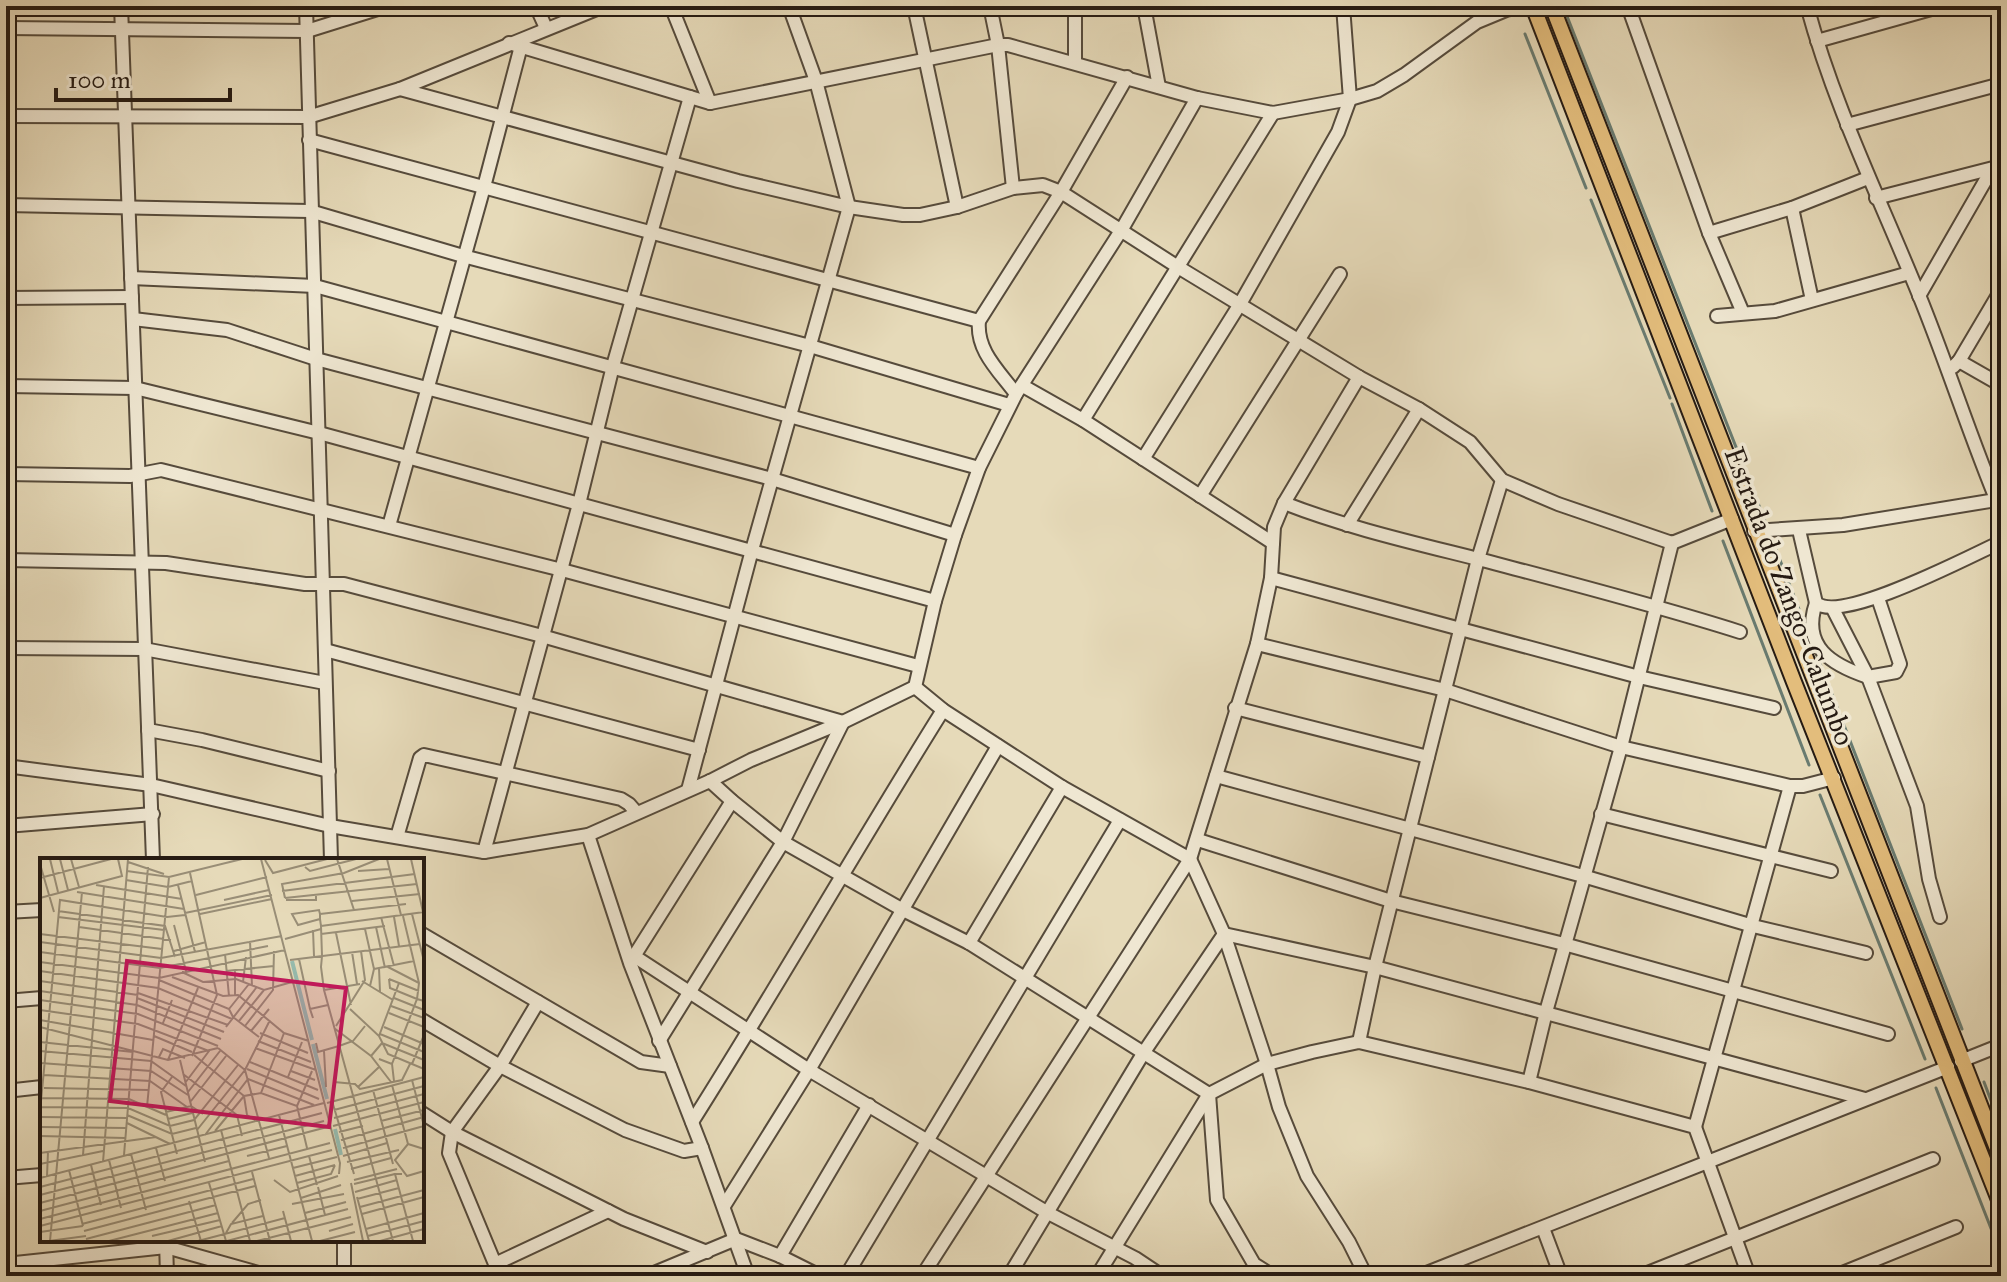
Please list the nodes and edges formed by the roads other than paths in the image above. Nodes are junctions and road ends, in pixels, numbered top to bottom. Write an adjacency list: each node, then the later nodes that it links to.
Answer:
1 (121, 6): 20 (street)
2 (306, 6): 22 (street)
3 (387, 6): 22 (street)
4 (536, 6): 21 (street)
5 (604, 6): 21 (street)
6 (671, 6): 36 (street)
7 (789, 6): 29 (street)
8 (914, 6): 26 (street)
9 (990, 6): 25 (street)
10 (1075, 6): 27 (street)
11 (1144, 6): 31 (street)
12 (1343, 6): 35 (street)
13 (1524, 6): 35 (street)
14 (1533, 6): 108 (main road, Estrada do Zango-Calumbo)
15 (1552, 6): 112 (main road, Estrada do Zango-Calumbo)
16 (1628, 6): 59 (street)
17 (1807, 6): 23 (street)
18 (1942, 6): 23 (street)
19 (6, 28): 20 (street)
20 (122, 28): 22 (street); 40 (street)
21 (546, 28): 24 (street)
22 (307, 31): 39 (street)
23 (1817, 41): 42 (street)
24 (515, 44): 32 (street); 33 (street); 41 (street)
25 (998, 45): 26 (street); 27 (street); 48 (street)
26 (925, 59): 29 (street); 54 (street)
27 (1075, 63): 28 (street)
28 (1127, 77): 31 (street); 49 (street)
29 (816, 81): 36 (street); 53 (street)
30 (2001, 84): 42 (street)
31 (1159, 87): 34 (street)
32 (400, 89): 39 (street); 41 (street)
33 (690, 97): 36 (street); 44 (street)
34 (1197, 98): 37 (street); 57 (street)
35 (1350, 99): 37 (street); 73 (street)
36 (710, 103)
37 (1273, 113): 61 (street)
38 (6, 116): 40 (street)
39 (308, 117): 40 (street); 43 (street)
40 (127, 119): 52 (street)
41 (501, 119): 44 (street); 47 (street)
42 (1847, 125): 46 (street)
43 (309, 140): 47 (street); 56 (street)
44 (670, 162): 53 (street); 58 (street)
45 (1997, 167): 50 (street); 68 (street)
46 (1868, 178): 50 (street); 55 (street)
47 (484, 187): 58 (street); 60 (street)
48 (1013, 188): 49 (street); 54 (street)
49 (1061, 192): 57 (street); 78 (street)
50 (1876, 198): 62 (street)
51 (6, 205): 52 (street)
52 (129, 206): 56 (street); 64 (street)
53 (849, 207): 54 (street); 65 (street)
54 (957, 207)
55 (1792, 208): 59 (street); 72 (street)
56 (310, 211): 60 (street); 66 (street)
57 (1122, 229): 61 (street); 90 (street)
58 (650, 233): 65 (street); 71 (street)
59 (1709, 233): 74 (street)
60 (463, 256): 71 (street); 77 (street)
61 (1178, 267): 73 (street); 93 (street)
62 (1909, 273): 68 (street); 72 (street)
63 (1340, 274): 79 (street)
64 (131, 278): 66 (street); 69 (street)
65 (827, 279): 78 (street); 80 (street)
66 (315, 286): 77 (street); 81 (street)
67 (2001, 290): 82 (street)
68 (1919, 296): 84 (street)
69 (132, 297): 70 (street); 76 (street)
70 (6, 298)
71 (632, 299): 80 (street); 83 (street)
72 (1812, 300): 74 (street)
73 (1240, 304): 79 (street); 97 (street)
74 (1743, 313): 75 (street)
75 (1717, 316)
76 (133, 319): 81 (street); 88 (street)
77 (445, 320): 83 (street); 89 (street)
78 (979, 321): 90 (street)
79 (1299, 338): 85 (street); 103 (street)
80 (810, 346): 90 (street); 92 (street)
81 (316, 359): 89 (street); 94 (street)
82 (1959, 361): 84 (street); 86 (street)
83 (613, 366): 92 (street); 95 (street)
84 (1948, 372): 106 (street)
85 (1359, 377): 91 (street); 104 (street)
86 (2001, 385)
87 (6, 386): 88 (street)
88 (135, 388): 94 (street); 99 (street)
89 (427, 389): 95 (street); 96 (street)
90 (1016, 395): 93 (street); 98 (street)
91 (1419, 409): 102 (street); 109 (street)
92 (791, 415): 98 (street); 101 (street)
93 (1083, 420): 97 (street)
94 (319, 433): 96 (street); 107 (street)
95 (596, 434): 101 (street); 105 (street)
96 (408, 458): 105 (street); 110 (street)
97 (1143, 459): 103 (street)
98 (979, 468): 113 (street)
99 (140, 473): 100 (street); 107 (street); 120 (street)
100 (6, 474)
101 (772, 479): 113 (street); 117 (street)
102 (1502, 480): 116 (street); 118 (street)
103 (1200, 496): 115 (street)
104 (1284, 503): 109 (street); 115 (street)
105 (579, 504): 117 (street); 121 (street)
106 (1999, 506): 111 (street)
107 (322, 509): 110 (street); 123 (street)
108 (1732, 519): 116 (street); 158 (main road, Estrada do Zango-Calumbo)
109 (1347, 525): 118 (street)
110 (389, 526): 121 (street)
111 (1799, 530): 112 (street); 126 (street)
112 (1754, 531): 214 (main road, Estrada do Zango-Calumbo)
113 (955, 535): 125 (street)
114 (2001, 542): 124 (street)
115 (1273, 543): 122 (street)
116 (1672, 543): 127 (street)
117 (752, 550): 125 (street); 129 (street)
118 (1478, 559): 127 (street); 130 (street)
119 (6, 560): 120 (street)
120 (142, 562): 123 (street); 135 (street)
121 (562, 570): 129 (street); 132 (street)
122 (1271, 578): 130 (street); 133 (street)
123 (324, 585): 132 (street); 136 (street)
124 (1878, 598): 128 (street); 139 (street)
125 (935, 601): 137 (street)
126 (1816, 603): 128 (street); 139 (street)
127 (1655, 605): 131 (street); 138 (street)
128 (1833, 609): 139 (street)
129 (734, 617): 137 (street); 141 (street)
130 (1461, 628): 138 (street); 143 (street)
131 (1740, 632)
132 (542, 636): 141 (street); 144 (street)
133 (1257, 644): 143 (street); 145 (street)
134 (6, 648): 135 (street)
135 (144, 649): 140 (street); 149 (street)
136 (325, 650): 140 (street); 144 (street)
137 (918, 666): 142 (street)
138 (1639, 677): 146 (street); 151 (street)
139 (1868, 677): 188 (street)
140 (325, 683): 155 (street)
141 (717, 684): 148 (street); 152 (street)
142 (915, 687): 147 (street); 148 (street)
143 (1445, 690): 151 (street); 153 (street)
144 (524, 702): 152 (street); 156 (street)
145 (1235, 708): 153 (street); 157 (street)
146 (1774, 708)
147 (943, 710): 150 (street); 182 (street)
148 (843, 722): 159 (street); 175 (street)
149 (148, 730): 155 (street); 160 (street)
150 (998, 746): 162 (street); 186 (street)
151 (1621, 747): 161 (street); 167 (street)
152 (699, 750): 163 (street)
153 (1428, 757): 171 (street)
154 (6, 766): 160 (street)
155 (329, 771): 170 (street)
156 (506, 772): 165 (street); 173 (street); 176 (street)
157 (1216, 776): 171 (street); 174 (street)
158 (1834, 778): 161 (street); 214 (main road, Estrada do Zango-Calumbo)
159 (710, 781): 163 (street); 164 (street)
160 (151, 785): 166 (street); 170 (street)
161 (1790, 786): 177 (street)
162 (1062, 787): 168 (street); 192 (street)
163 (688, 790): 165 (street)
164 (732, 801): 175 (street); 195 (street)
165 (636, 812): 172 (street)
166 (153, 814): 169 (street); 178 (street)
167 (1601, 814): 177 (street); 183 (street)
168 (1120, 820): 180 (street); 197 (street)
169 (6, 826)
170 (330, 826): 173 (street); 179 (street)
171 (1410, 829): 183 (street); 184 (street)
172 (588, 835): 176 (street); 195 (street)
173 (397, 837): 176 (street)
174 (1198, 840): 180 (street); 184 (street)
175 (783, 842): 182 (street); 199 (street)
176 (484, 852)
177 (1770, 857): 181 (street); 189 (street)
178 (153, 858)
179 (331, 858)
180 (1190, 859): 190 (street); 204 (street)
181 (1831, 871)
182 (840, 874): 186 (street); 206 (street)
183 (1583, 876): 189 (street); 193 (street)
184 (1391, 901): 193 (street); 196 (street)
185 (40, 910): 187 (street)
186 (903, 910): 192 (street); 217 (street)
187 (6, 912)
188 (1940, 917)
189 (1753, 926): 194 (street); 198 (street)
190 (1224, 934): 196 (street); 211 (street); 213 (street)
191 (424, 935): 202 (street)
192 (969, 943): 197 (street)
193 (1564, 944): 198 (street); 203 (street)
194 (1866, 953)
195 (632, 959): 199 (street); 208 (street)
196 (1375, 967): 203 (street); 209 (street)
197 (1024, 978): 204 (street); 228 (street)
198 (1735, 990): 207 (street); 212 (street)
199 (691, 993): 206 (street); 208 (street)
200 (40, 998): 201 (street)
201 (6, 1001)
202 (538, 1002): 215 (street); 216 (street)
203 (1546, 1012): 212 (street); 218 (street)
204 (1088, 1017): 211 (street); 234 (street)
205 (424, 1021): 215 (street)
206 (749, 1031): 217 (street); 225 (street)
207 (1888, 1034)
208 (659, 1041): 216 (street)
209 (1359, 1042): 213 (street); 218 (street)
210 (2001, 1045): 214 (street)
211 (1144, 1052): 221 (street); 239 (street)
212 (1715, 1058): 222 (street); 226 (street)
213 (1267, 1064): 221 (street); 263 (street)
214 (1955, 1064): 222 (street); 231 (main road, Estrada do Zango-Calumbo); 236 (main road, Estrada do Zango-Calumbo)
215 (500, 1066): 227 (street); 229 (street)
216 (670, 1066): 225 (street)
217 (809, 1070): 223 (street); 237 (street)
218 (1529, 1082): 226 (street)
219 (40, 1087): 220 (street)
220 (6, 1091)
221 (1209, 1094): 246 (street); 262 (street)
222 (1865, 1099): 232 (street)
223 (869, 1105): 228 (street); 248 (street)
224 (424, 1114): 227 (street)
225 (692, 1122): 229 (street)
226 (1695, 1127): 232 (street)
227 (452, 1132): 238 (street); 250 (street)
228 (928, 1140): 234 (street); 257 (street)
229 (702, 1148): 237 (street)
230 (1933, 1159): 242 (street)
231 (2001, 1159)
232 (1707, 1163): 241 (street); 242 (street)
233 (40, 1175): 235 (street)
234 (987, 1175): 239 (street); 258 (street)
235 (6, 1178)
236 (2001, 1205)
237 (724, 1206): 243 (street)
238 (608, 1211): 247 (street); 250 (street)
239 (1048, 1213): 246 (street); 259 (street)
240 (1956, 1227): 268 (street)
241 (1543, 1228): 264 (street); 265 (street)
242 (1734, 1238): 266 (street); 267 (street)
243 (736, 1239): 247 (street); 248 (street); 255 (street)
244 (344, 1242): 253 (street)
245 (166, 1243): 249 (street); 251 (street); 252 (street)
246 (1115, 1248): 260 (street); 261 (street)
247 (707, 1252): 254 (street)
248 (780, 1256): 256 (street)
249 (6, 1264)
250 (497, 1270)
251 (167, 1276)
252 (269, 1276)
253 (344, 1276)
254 (647, 1276)
255 (748, 1276)
256 (820, 1276)
257 (846, 1276)
258 (922, 1276)
259 (1009, 1276)
260 (1097, 1276)
261 (1162, 1276)
262 (1273, 1276)
263 (1366, 1276)
264 (1419, 1276)
265 (1561, 1276)
266 (1640, 1276)
267 (1749, 1276)
268 (1835, 1276)

